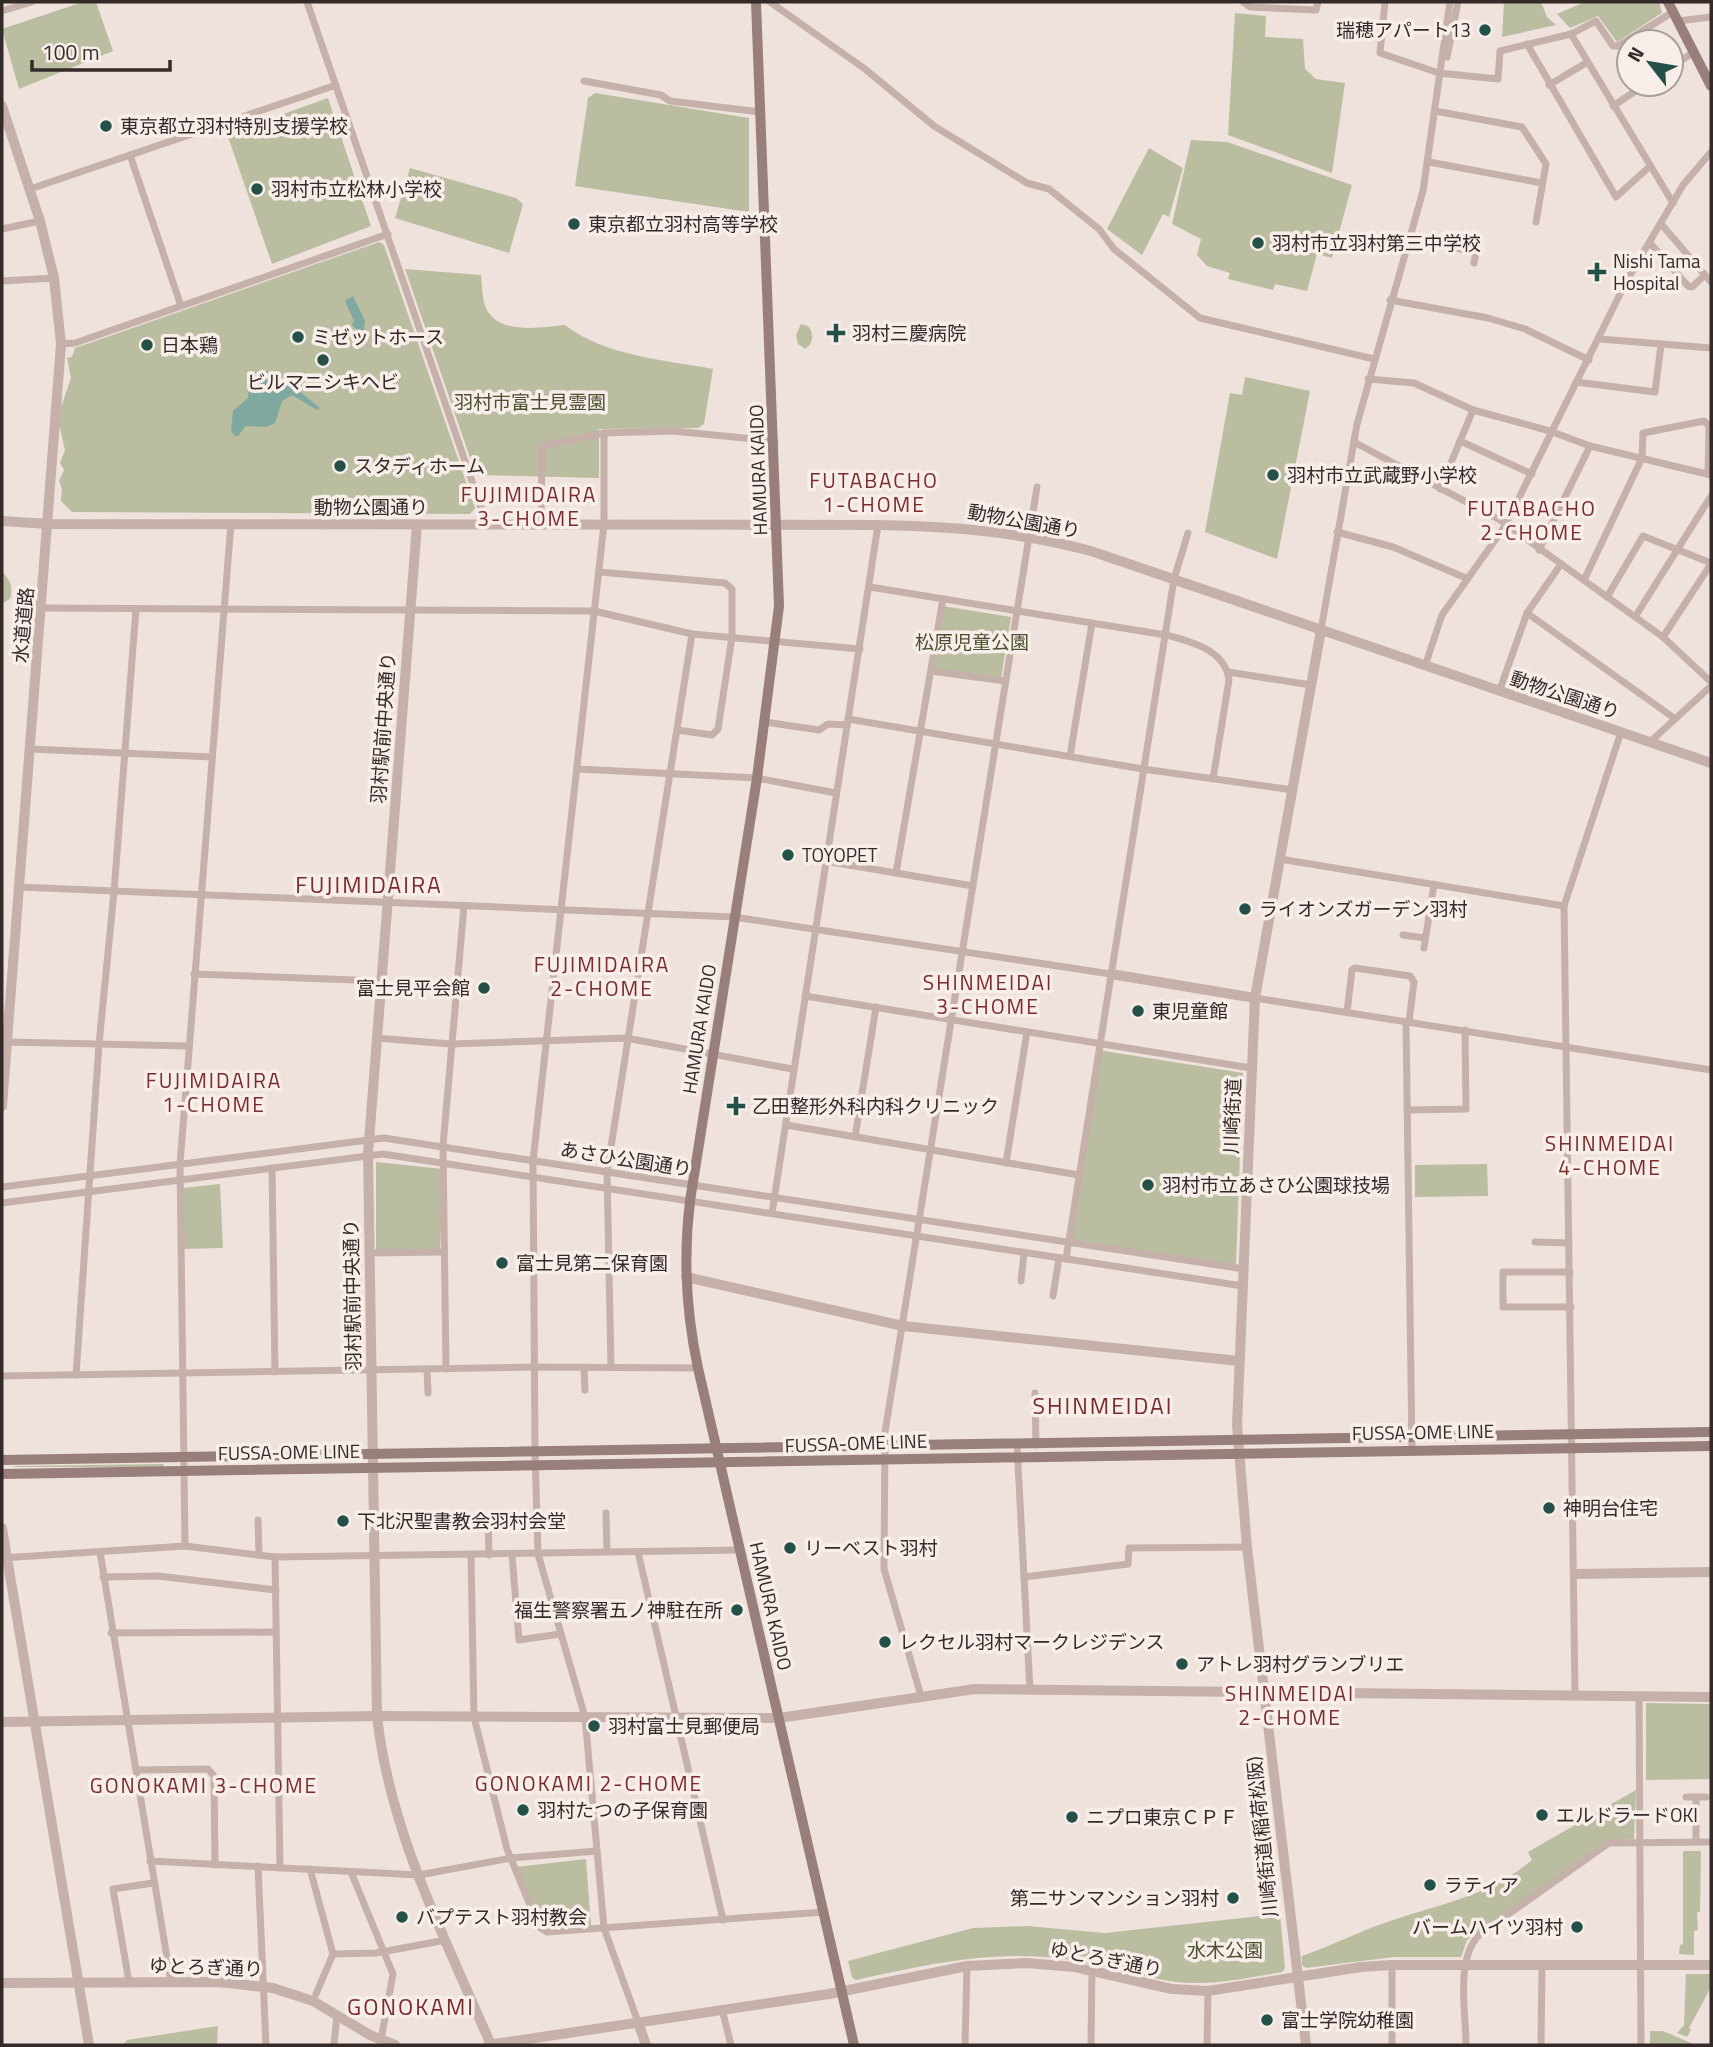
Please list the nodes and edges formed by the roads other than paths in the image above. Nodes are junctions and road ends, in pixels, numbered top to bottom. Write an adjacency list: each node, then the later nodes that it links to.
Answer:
1 (32, 2): 10 (street)
2 (307, 2): 20 (street)
3 (756, 2): 27 (main road, HAMURA KAIDO)
4 (770, 2): 56 (street)
5 (1243, 2): 6 (street)
6 (1318, 2)
7 (1385, 2): 18 (street)
8 (1450, 2): 18 (street)
9 (1458, 2): 18 (street)
10 (2, 11)
11 (1673, 12): 12 (street); 13 (street); 15 (main road)
12 (1711, 17)
13 (1571, 34): 14 (street); 17 (street)
14 (1527, 44): 18 (street); 21 (street)
15 (1694, 52): 16 (street); 22 (main road)
16 (1685, 58)
17 (1586, 63): 21 (street); 25 (street)
18 (1440, 73): 26 (street)
19 (584, 81): 27 (street)
20 (336, 85): 30 (street); 40 (street)
21 (1549, 85): 32 (street)
22 (1711, 86)
23 (1625, 98): 25 (street)
24 (2, 106): 28 (street, 水道道路)
25 (1613, 106): 32 (street)
26 (1435, 111): 31 (street); 33 (street)
27 (760, 112): 63 (main road, HAMURA KAIDO)
28 (5, 129): 34 (street, 水道道路)
29 (1711, 152): 35 (street)
30 (130, 155): 34 (street); 51 (street)
31 (1429, 162): 33 (street); 41 (street)
32 (1649, 167): 35 (street)
33 (1542, 183): 37 (street)
34 (30, 189): 36 (street, 水道道路)
35 (1673, 203): 38 (street)
36 (40, 221): 39 (street); 47 (street, 水道道路)
37 (1536, 222)
38 (1662, 225): 43 (street); 46 (street)
39 (2, 229)
40 (388, 234): 51 (street); 79 (street)
41 (1408, 239): 44 (street); 50 (street)
42 (1478, 241): 44 (street)
43 (1651, 244): 46 (street); 52 (street)
44 (1476, 252): 45 (street)
45 (1474, 264)
46 (1705, 275): 49 (street)
47 (54, 278): 48 (street); 53 (street, 水道道路)
48 (2, 281)
49 (1711, 282)
50 (1390, 300): 56 (street); 57 (street)
51 (181, 306): 53 (street)
52 (1600, 339): 54 (street); 57 (street)
53 (61, 344): 75 (street, 水道道路)
54 (1661, 345): 55 (street); 59 (street)
55 (1711, 348)
56 (1374, 359): 58 (street)
57 (1590, 360): 59 (street)
58 (1368, 379): 60 (street); 64 (street)
59 (1576, 383): 61 (street)
60 (1473, 410): 61 (street); 65 (street)
61 (1550, 431): 66 (street); 68 (street)
62 (604, 433): 63 (street); 76 (street); 77 (street)
63 (775, 441): 80 (main road, HAMURA KAIDO)
64 (1354, 442): 71 (street); 83 (street)
65 (1460, 442): 68 (street); 71 (street)
66 (1590, 446): 67 (street); 87 (street)
67 (1642, 458): 69 (street); 69 (street); 93 (street)
68 (1532, 474): 82 (street)
69 (1710, 474)
70 (1037, 487): 85 (street)
71 (1440, 489): 82 (street)
72 (1711, 496): 86 (street)
73 (2, 521): 75 (street, 動物公園通り)
74 (231, 523): 75 (street, 動物公園通り); 78 (street, 動物公園通り); 98 (street)
75 (48, 524): 97 (street, 水道道路)
76 (541, 524): 77 (street, 動物公園通り); 79 (street, 動物公園通り)
77 (604, 524): 80 (street, 動物公園通り); 90 (street)
78 (417, 525): 79 (street, 動物公園通り); 100 (street, 羽村駅前中央通り)
79 (487, 525)
80 (778, 526): 81 (street, 動物公園通り); 111 (main road, HAMURA KAIDO)
81 (878, 526): 85 (street, 動物公園通り); 94 (street)
82 (1505, 526): 87 (street); 92 (street)
83 (1337, 531): 92 (street); 106 (street)
84 (1188, 533): 91 (street)
85 (1028, 536): 91 (street, 動物公園通り); 102 (street)
86 (1677, 548): 88 (street); 95 (street); 104 (street)
87 (1539, 550): 89 (street)
88 (1711, 563): 110 (street)
89 (1561, 564): 93 (street); 103 (street)
90 (599, 572): 101 (street); 109 (street)
91 (1174, 579): 106 (street, 動物公園通り); 108 (street)
92 (1466, 579): 113 (street)
93 (1584, 580): 95 (street)
94 (870, 587): 96 (street); 112 (street)
95 (1607, 597): 104 (street)
96 (943, 599): 102 (street); 114 (street)
97 (42, 608): 99 (street); 128 (street, 水道道路)
98 (224, 608): 99 (street); 100 (street); 130 (street)
99 (136, 609): 129 (street)
100 (408, 610): 101 (street); 148 (street, 羽村駅前中央通り)
101 (594, 611): 107 (street); 133 (street)
102 (1016, 611): 105 (street); 116 (street)
103 (1527, 613): 119 (street); 120 (street)
104 (1635, 617): 110 (street)
105 (1092, 624): 108 (street); 131 (street)
106 (1321, 630): 113 (street, 動物公園通り); 118 (street, 川崎街道)
107 (692, 634): 109 (street); 123 (street)
108 (1166, 635): 115 (street); 134 (street)
109 (732, 637): 111 (street); 123 (street)
110 (1663, 637): 117 (street)
111 (777, 642): 112 (street); 121 (main road, HAMURA KAIDO)
112 (860, 649): 122 (street)
113 (1425, 666): 119 (street, 動物公園通り)
114 (931, 671): 116 (street); 124 (street)
115 (1228, 672): 118 (street); 137 (street)
116 (1005, 681): 127 (street)
117 (1711, 684): 120 (street)
118 (1311, 685): 138 (street, 川崎街道)
119 (1499, 692): 125 (street, 動物公園通り)
120 (1674, 718): 126 (street)
121 (765, 722): 122 (street); 136 (main road, HAMURA KAIDO)
122 (848, 722): 124 (street); 139 (street)
123 (677, 730): 135 (street)
124 (921, 731): 127 (street); 142 (street)
125 (1621, 732): 126 (street, 動物公園通り); 150 (street)
126 (1650, 741): 132 (street, 動物公園通り)
127 (995, 744): 131 (street); 144 (street)
128 (30, 749): 129 (street); 145 (street, 水道道路)
129 (124, 754): 130 (street); 146 (street)
130 (212, 757): 147 (street)
131 (1070, 757): 134 (street)
132 (1711, 763)
133 (578, 769): 135 (street); 151 (street)
134 (1143, 769): 137 (street); 160 (street)
135 (670, 774): 136 (street); 152 (street)
136 (757, 778): 139 (street); 153 (main road, HAMURA KAIDO)
137 (1213, 779): 138 (street)
138 (1293, 790): 140 (street, 川崎街道)
139 (836, 793): 141 (street)
140 (1280, 859): 143 (street); 163 (street, 川崎街道)
141 (825, 861): 142 (street); 154 (street)
142 (896, 873): 144 (street)
143 (1434, 884): 150 (street); 156 (street)
144 (973, 886): 158 (street)
145 (19, 887): 146 (street); 173 (street, 水道道路)
146 (114, 892): 147 (street); 175 (street)
147 (202, 894): 148 (street); 159 (street)
148 (387, 901): 149 (street); 161 (street, 羽村駅前中央通り)
149 (464, 906): 151 (street); 176 (street)
150 (1564, 906): 178 (street)
151 (560, 910): 152 (street); 172 (street)
152 (648, 913): 153 (street); 171 (street)
153 (734, 917): 154 (street); 179 (main road, HAMURA KAIDO)
154 (814, 929): 158 (street); 162 (street)
155 (1403, 935): 156 (street)
156 (1425, 938): 157 (street)
157 (1424, 948)
158 (963, 952): 160 (street); 166 (street)
159 (194, 974): 161 (street); 177 (street)
160 (1111, 974): 163 (street); 174 (street)
161 (381, 981): 170 (street, 羽村駅前中央通り)
162 (805, 996): 164 (street); 181 (street)
163 (1255, 998): 165 (street); 180 (street, 川崎街道)
164 (876, 1007): 166 (street); 186 (street)
165 (1347, 1012): 167 (street); 167 (street)
166 (952, 1020): 169 (street); 189 (street)
167 (1408, 1022): 168 (street); 184 (street)
168 (1465, 1030): 178 (street); 184 (street)
169 (1027, 1032): 174 (street); 192 (street)
170 (376, 1038): 176 (street); 187 (street, 羽村駅前中央通り)
171 (626, 1038): 172 (street); 179 (street); 196 (street)
172 (545, 1041): 176 (street); 191 (street)
173 (7, 1042): 175 (street); 183 (street, 水道道路)
174 (1099, 1043): 180 (street); 198 (street)
175 (99, 1044): 177 (street); 197 (street)
176 (451, 1044): 188 (street)
177 (188, 1046): 193 (street)
178 (1568, 1047): 182 (street); 213 (street)
179 (711, 1054): 181 (street); 201 (main road, HAMURA KAIDO)
180 (1251, 1068): 218 (street, 川崎街道)
181 (792, 1069): 185 (street)
182 (1711, 1070)
183 (2, 1106)
184 (1407, 1110): 243 (street)
185 (786, 1125): 186 (street); 205 (street)
186 (855, 1137): 189 (street)
187 (369, 1139): 188 (street, あさひ公園通り); 190 (street, 羽村駅前中央通り); 193 (street, あさひ公園通り)
188 (443, 1146): 191 (street, あさひ公園通り); 194 (street)
189 (931, 1150): 192 (street); 209 (street)
190 (368, 1154): 194 (street, あさひ公園通り); 195 (street, あさひ公園通り); 215 (street, 羽村駅前中央通り)
191 (533, 1161): 196 (street, あさひ公園通り); 199 (street)
192 (1006, 1163): 198 (street)
193 (180, 1164): 197 (street, あさひ公園通り); 200 (street)
194 (444, 1164): 199 (street, あさひ公園通り); 214 (street)
195 (272, 1168): 200 (street, あさひ公園通り); 234 (street)
196 (607, 1172): 201 (street, あさひ公園通り); 203 (street)
197 (91, 1175): 202 (street, あさひ公園通り); 204 (street)
198 (1079, 1175): 212 (street)
199 (532, 1177): 203 (street, あさひ公園通り); 227 (street)
200 (181, 1180): 204 (street, あさひ公園通り); 235 (street)
201 (692, 1186): 205 (street, あさひ公園通り); 206 (main road, HAMURA KAIDO)
202 (2, 1187)
203 (607, 1189): 206 (street, あさひ公園通り); 228 (street)
204 (90, 1192): 207 (street, あさひ公園通り); 236 (street)
205 (775, 1197): 208 (street); 209 (street, あさひ公園通り)
206 (690, 1201): 208 (street, あさひ公園通り); 220 (main road, HAMURA KAIDO)
207 (2, 1203)
208 (772, 1213): 210 (street, あさひ公園通り)
209 (920, 1220): 210 (street); 212 (street, あさひ公園通り)
210 (919, 1236): 216 (street, あさひ公園通り); 225 (street)
211 (1535, 1242): 213 (street)
212 (1069, 1243): 217 (street); 218 (street, あさひ公園通り)
213 (1569, 1243): 219 (street)
214 (444, 1252): 215 (street); 231 (street)
215 (369, 1253): 232 (street, 羽村駅前中央通り)
216 (1024, 1253): 217 (street, あさひ公園通り); 221 (street)
217 (1063, 1258): 222 (street, あさひ公園通り); 223 (street)
218 (1244, 1269): 222 (street, 川崎街道)
219 (1570, 1272): 224 (street); 224 (street)
220 (686, 1277): 225 (street); 230 (main road, HAMURA KAIDO)
221 (1021, 1281)
222 (1243, 1286): 226 (street, 川崎街道)
223 (1053, 1296)
224 (1571, 1307): 242 (street)
225 (903, 1326): 226 (street); 252 (street)
226 (1239, 1361): 247 (street, 川崎街道)
227 (535, 1367): 229 (street); 231 (street); 250 (street)
228 (611, 1367): 229 (street); 230 (street)
229 (584, 1368): 238 (street)
230 (698, 1368): 246 (main road, HAMURA KAIDO)
231 (446, 1369): 233 (street)
232 (371, 1370): 233 (street); 234 (street); 251 (street, 羽村駅前中央通り)
233 (427, 1370): 239 (street)
234 (275, 1371): 235 (street)
235 (182, 1373): 236 (street); 253 (street)
236 (76, 1374): 237 (street)
237 (2, 1376)
238 (585, 1390)
239 (428, 1393)
240 (1035, 1393): 245 (street)
241 (1711, 1433): 242 (main road, FUSSA-OME LINE)
242 (1573, 1436): 243 (main road, FUSSA-OME LINE); 249 (street)
243 (1412, 1444): 247 (main road, FUSSA-OME LINE); 249 (main road, FUSSA-OME LINE)
244 (1017, 1445): 245 (main road, FUSSA-OME LINE); 252 (main road, FUSSA-OME LINE); 254 (street)
245 (1036, 1445): 247 (main road, FUSSA-OME LINE)
246 (717, 1447): 250 (main road, FUSSA-OME LINE); 252 (main road, FUSSA-OME LINE); 257 (main road, HAMURA KAIDO)
247 (1238, 1447): 254 (main road, FUSSA-OME LINE); 266 (street, 川崎街道)
248 (1711, 1447): 249 (main road, FUSSA-OME LINE)
249 (1573, 1448): 280 (street)
250 (536, 1452): 251 (main road, FUSSA-OME LINE); 256 (street)
251 (372, 1453): 253 (main road, FUSSA-OME LINE); 258 (street, 羽村駅前中央通り)
252 (883, 1453): 254 (main road, FUSSA-OME LINE); 257 (main road, FUSSA-OME LINE); 290 (street)
253 (183, 1457): 255 (main road, FUSSA-OME LINE); 259 (street)
254 (1018, 1457): 282 (street)
255 (2, 1460)
256 (537, 1465): 257 (main road, FUSSA-OME LINE); 258 (main road, FUSSA-OME LINE); 271 (street)
257 (721, 1465): 267 (main road, HAMURA KAIDO)
258 (373, 1469): 259 (main road, FUSSA-OME LINE); 275 (street, 羽村駅前中央通り)
259 (184, 1471): 260 (main road, FUSSA-OME LINE); 265 (street)
260 (2, 1474)
261 (606, 1513): 269 (street)
262 (488, 1519): 273 (street)
263 (258, 1520): 272 (street)
264 (2, 1528): 278 (street)
265 (185, 1546): 268 (street); 272 (street)
266 (1247, 1547): 282 (street); 288 (street, 川崎街道)
267 (740, 1550): 270 (street); 298 (main road, HAMURA KAIDO)
268 (100, 1552): 278 (street); 281 (street)
269 (607, 1552): 270 (street); 271 (street)
270 (638, 1552): 297 (street)
271 (538, 1554): 274 (street); 286 (street)
272 (259, 1555): 277 (street)
273 (489, 1555): 274 (street); 276 (street)
274 (512, 1555): 286 (street)
275 (374, 1556): 276 (street); 277 (street); 293 (street, 羽村駅前中央通り)
276 (471, 1556): 294 (street)
277 (275, 1557): 283 (street)
278 (4, 1558): 301 (street)
279 (1711, 1572): 280 (street)
280 (1575, 1574): 289 (street)
281 (103, 1577): 283 (street); 285 (street)
282 (1024, 1577): 287 (street)
283 (276, 1590): 284 (street)
284 (276, 1632): 285 (street); 296 (street)
285 (111, 1633): 299 (street)
286 (560, 1634): 295 (street)
287 (1030, 1690): 288 (street); 290 (street)
288 (1263, 1692): 289 (street); 332 (street, 川崎街道(稲荷松阪))
289 (1575, 1695): 291 (street)
290 (921, 1696): 298 (street)
291 (1639, 1696): 292 (street); 308 (street)
292 (1711, 1697)
293 (377, 1716): 294 (street); 296 (street); 317 (street, 羽村駅前中央通り)
294 (474, 1717): 295 (street); 310 (street)
295 (585, 1717): 297 (street); 309 (street)
296 (278, 1718): 299 (street); 314 (street)
297 (676, 1718): 298 (street); 320 (street)
298 (779, 1718): 319 (main road, HAMURA KAIDO)
299 (127, 1721): 301 (street); 302 (street)
300 (2, 1722): 301 (street)
301 (34, 1722): 333 (street)
302 (136, 1770): 311 (street); 312 (street)
303 (1686, 1797): 304 (street)
304 (1696, 1797): 305 (street); 306 (street)
305 (1706, 1797)
306 (1696, 1842): 307 (street); 308 (street)
307 (1711, 1842)
308 (1641, 1843): 325 (street); 327 (street)
309 (597, 1851): 310 (street); 321 (street)
310 (510, 1858): 317 (street); 321 (street)
311 (150, 1861): 312 (street); 318 (street)
312 (215, 1865): 313 (street)
313 (258, 1866): 314 (street); 337 (street)
314 (280, 1868): 315 (street)
315 (310, 1869): 316 (street); 324 (street)
316 (352, 1872): 317 (street); 323 (street)
317 (419, 1875): 322 (street, 羽村駅前中央通り)
318 (153, 1883): 334 (street); 335 (street)
319 (824, 1912): 320 (street); 339 (main road, HAMURA KAIDO)
320 (723, 1920): 321 (street)
321 (604, 1928): 343 (street)
322 (446, 1940): 323 (street); 349 (street, 羽村駅前中央通り)
323 (384, 1952): 324 (street); 344 (street)
324 (333, 1954): 340 (street)
325 (1641, 1964): 328 (street, ゆとろぎ通り); 329 (street, ゆとろぎ通り); 360 (street)
326 (1392, 1965): 327 (street, ゆとろぎ通り); 332 (street, ゆとろぎ通り); 357 (street)
327 (1465, 1965): 328 (street, ゆとろぎ通り); 358 (street)
328 (1542, 1965): 359 (street)
329 (1711, 1965)
330 (967, 1966): 331 (street, ゆとろぎ通り); 339 (street, ゆとろぎ通り); 353 (street)
331 (1092, 1970): 338 (street, ゆとろぎ通り); 354 (street)
332 (1295, 1978): 338 (street, ゆとろぎ通り); 356 (street)
333 (79, 1982): 334 (street, ゆとろぎ通り); 336 (street, ゆとろぎ通り); 345 (street)
334 (129, 1982): 335 (street, ゆとろぎ通り)
335 (170, 1982): 337 (street, ゆとろぎ通り)
336 (2, 1983)
337 (263, 1986): 342 (street, ゆとろぎ通り); 346 (street)
338 (1208, 1991): 355 (street)
339 (841, 1992): 341 (street, ゆとろぎ通り); 352 (main road, HAMURA KAIDO)
340 (316, 1994)
341 (722, 2010): 343 (street, ゆとろぎ通り); 351 (street)
342 (337, 2014): 344 (street, ゆとろぎ通り); 347 (street)
343 (638, 2022): 349 (street, ゆとろぎ通り); 350 (street)
344 (381, 2040): 348 (street, ゆとろぎ通り)
345 (89, 2045)
346 (266, 2045)
347 (334, 2045)
348 (395, 2045)
349 (489, 2045)
350 (646, 2045)
351 (731, 2045)
352 (854, 2045)
353 (965, 2045)
354 (1091, 2045)
355 (1207, 2045)
356 (1306, 2045)
357 (1392, 2045)
358 (1466, 2045)
359 (1541, 2045)
360 (1641, 2045)

